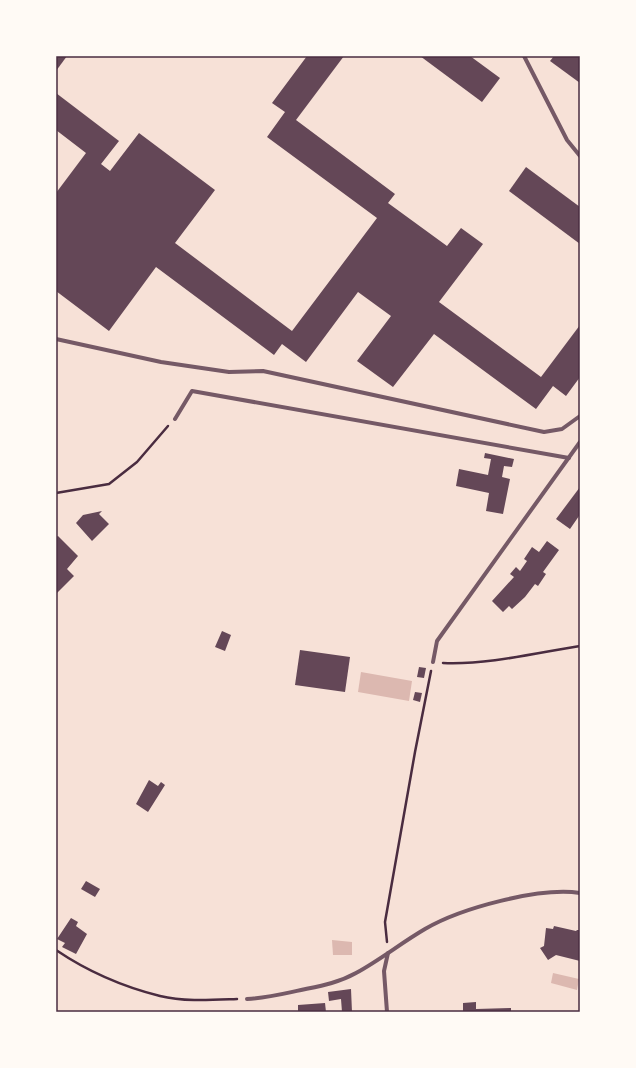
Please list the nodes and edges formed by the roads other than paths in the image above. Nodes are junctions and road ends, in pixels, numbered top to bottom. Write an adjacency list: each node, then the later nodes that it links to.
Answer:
1 (524, 56): 2 (street)
2 (580, 156)
3 (56, 339): 4 (street)
4 (580, 416)
5 (175, 419): 7 (street)
6 (580, 442): 7 (street)
7 (569, 458): 8 (street)
8 (433, 662)
9 (580, 893): 10 (street)
10 (388, 952): 11 (street); 12 (street)
11 (247, 999)
12 (387, 1012)

